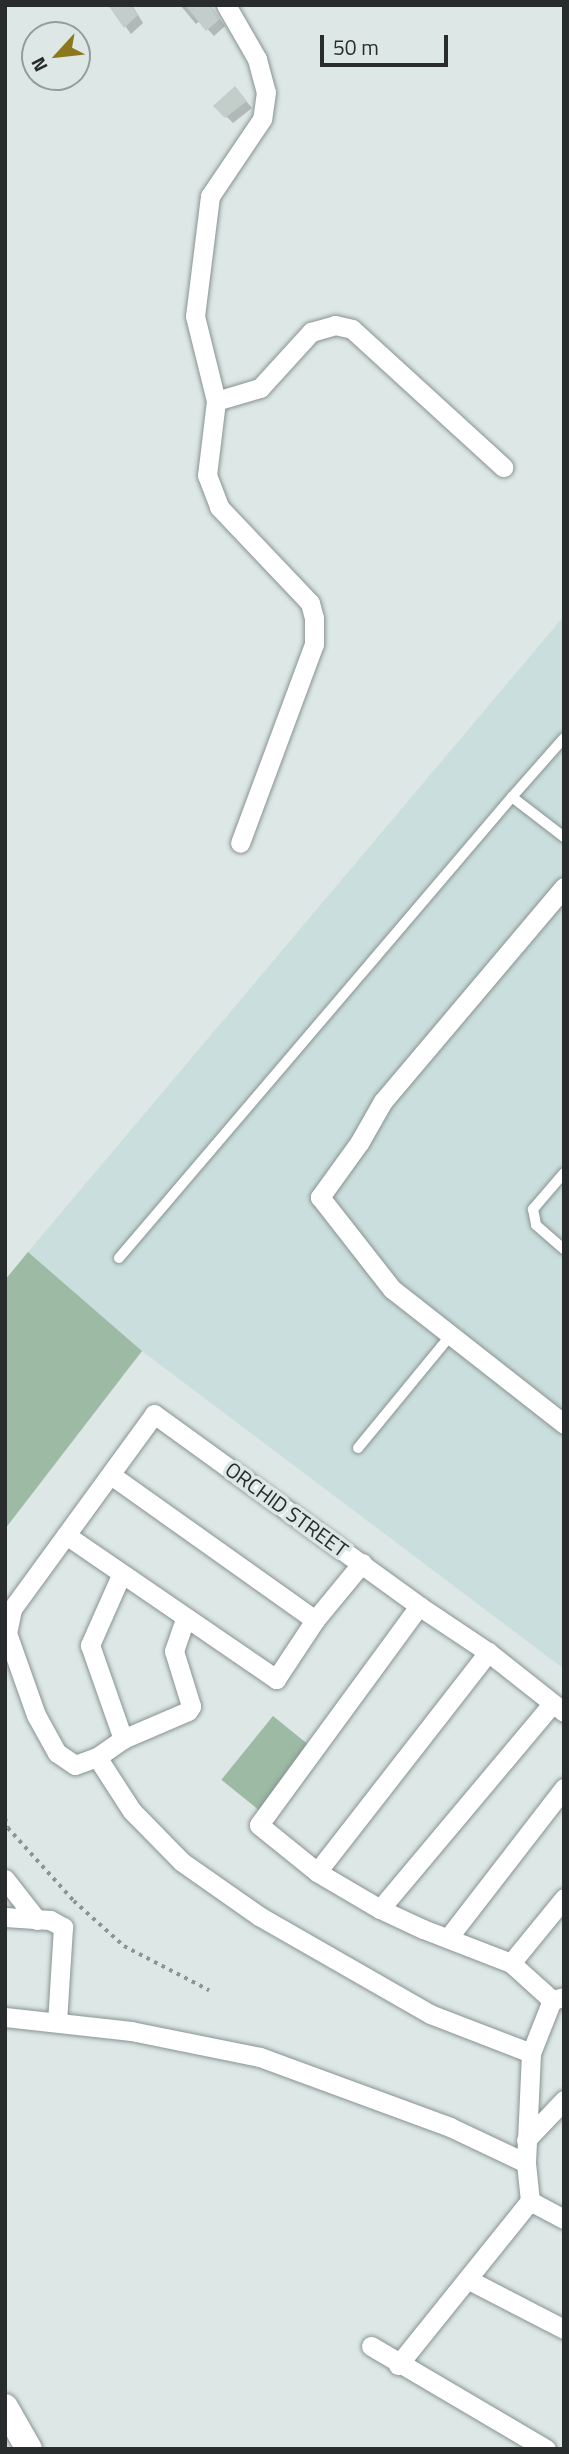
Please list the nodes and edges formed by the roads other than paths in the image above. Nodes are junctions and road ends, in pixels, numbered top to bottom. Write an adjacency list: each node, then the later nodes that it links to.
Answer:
1 (226, 5): 2 (street)
2 (216, 401): 3 (street); 7 (street)
3 (503, 467)
4 (564, 738): 5 (lane)
5 (512, 797): 6 (lane); 11 (lane)
6 (564, 837)
7 (240, 843)
8 (564, 887): 12 (street)
9 (564, 1173): 10 (lane)
10 (564, 1249)
11 (119, 1258)
12 (450, 1336): 13 (street); 14 (lane)
13 (564, 1424)
14 (358, 1448)
15 (111, 1475): 16 (street); 17 (street, ORCHID STREET); 21 (street)
16 (66, 1535): 18 (street); 25 (street)
17 (362, 1563): 19 (street, ORCHID STREET); 21 (street)
18 (121, 1574): 20 (street); 24 (street)
19 (419, 1606): 22 (street, ORCHID STREET); 27 (street)
20 (185, 1619): 21 (street); 24 (street)
21 (315, 1620)
22 (488, 1652): 23 (street, ORCHID STREET); 27 (street)
23 (558, 1708): 30 (street)
24 (123, 1739): 25 (street)
25 (97, 1757): 38 (street)
26 (564, 1788): 33 (street)
27 (317, 1872): 30 (street)
28 (5, 1879): 32 (street)
29 (564, 1898): 34 (street)
30 (380, 1909): 33 (street)
31 (5, 1917): 32 (street)
32 (37, 1920): 37 (street)
33 (448, 1938): 34 (street)
34 (511, 1963): 35 (street)
35 (558, 1998): 38 (street)
36 (5, 2017): 37 (street)
37 (57, 2022): 41 (street)
38 (531, 2053): 40 (street)
39 (564, 2100): 40 (street)
40 (526, 2140): 41 (street)
41 (527, 2163): 42 (street)
42 (530, 2201): 43 (street); 44 (street)
43 (564, 2219)
44 (469, 2280): 45 (street); 47 (street)
45 (564, 2329)
46 (371, 2346): 47 (street)
47 (398, 2365): 50 (street)
48 (5, 2407): 49 (street)
49 (29, 2449)
50 (546, 2449)

